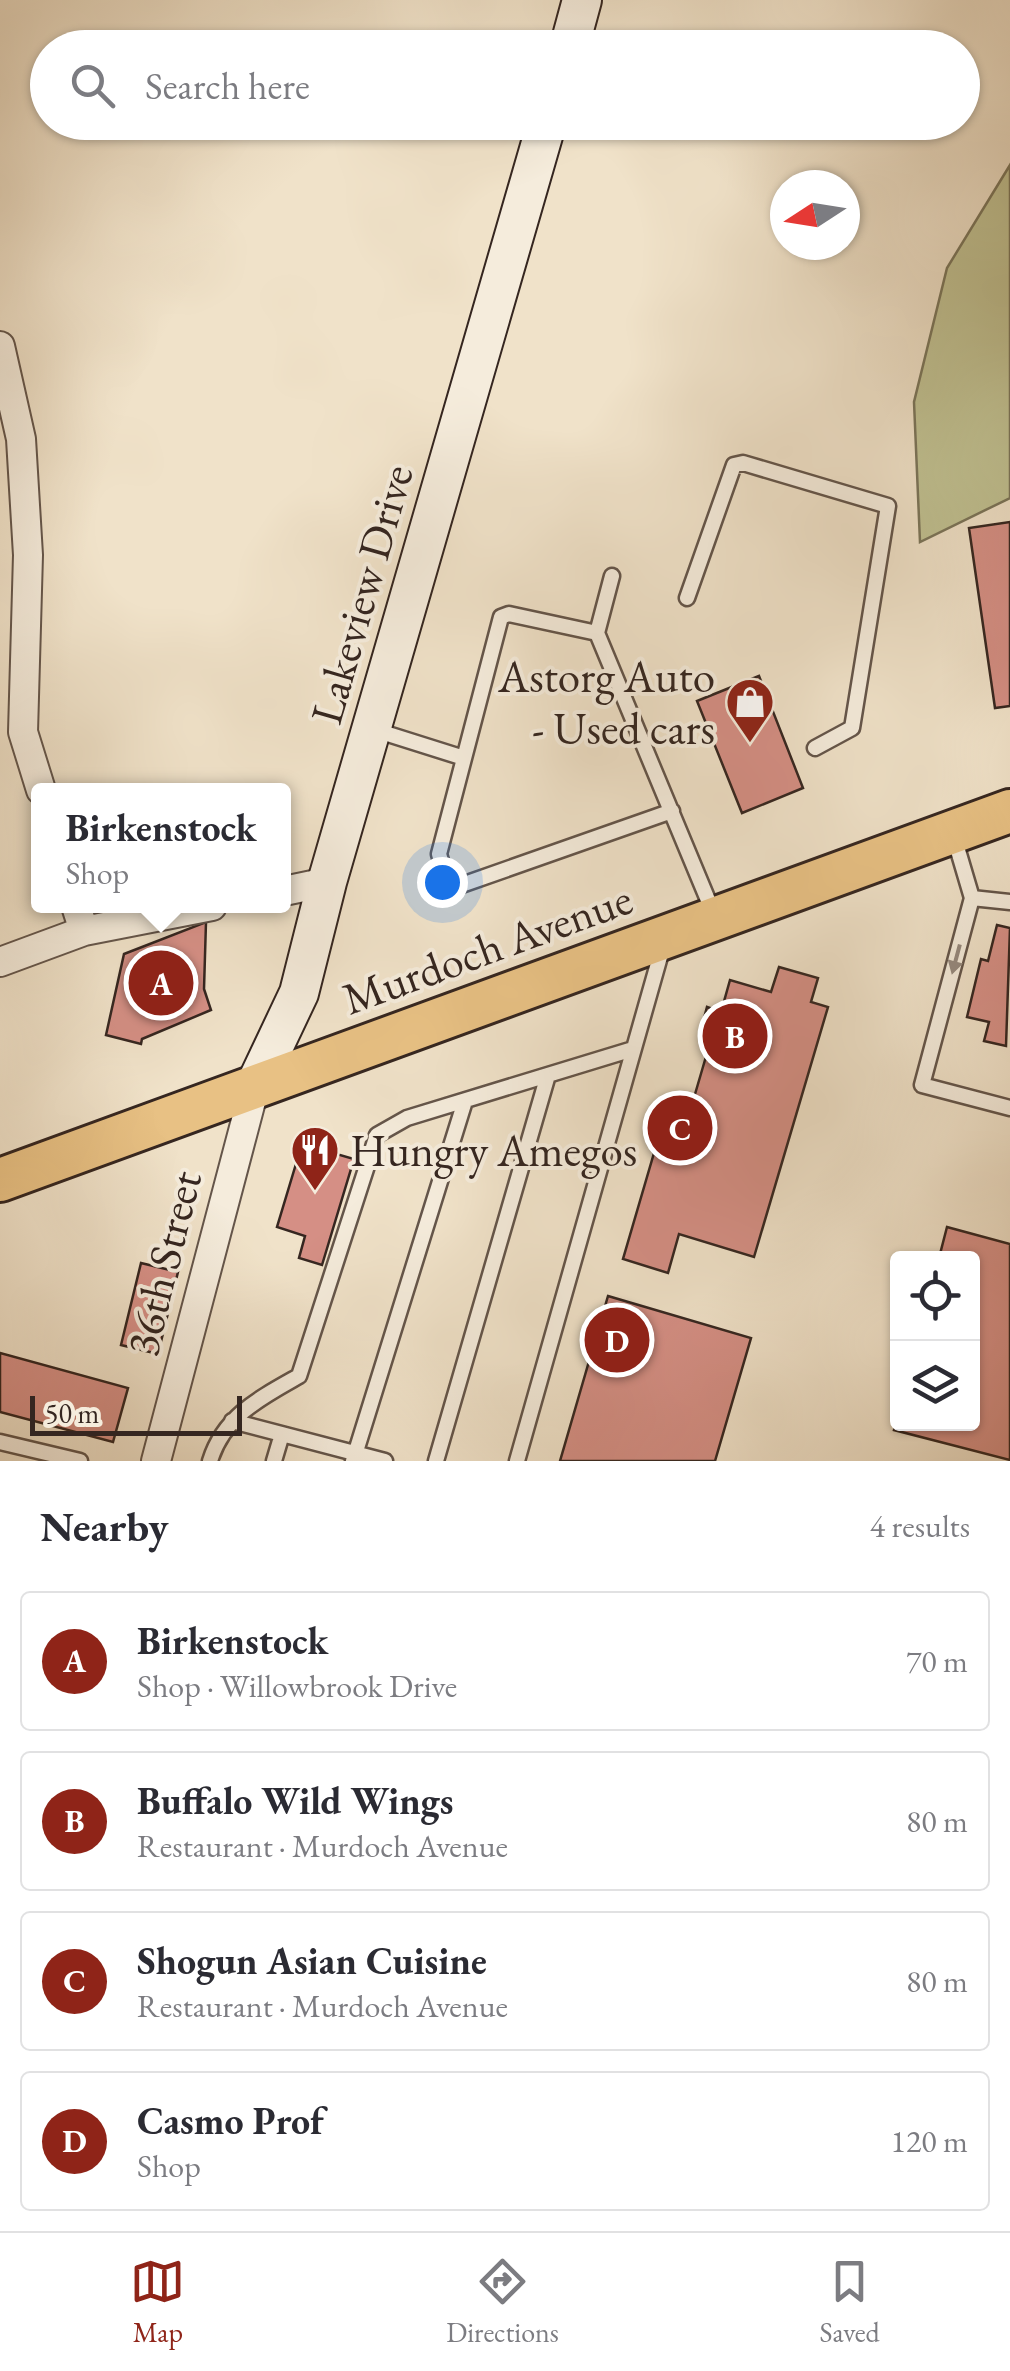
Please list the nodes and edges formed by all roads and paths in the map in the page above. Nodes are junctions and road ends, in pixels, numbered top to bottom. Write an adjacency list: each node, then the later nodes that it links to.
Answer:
1 (582, 0): 2 (street)
2 (573, 30)
3 (542, 140): 8 (street, Lakeview Drive)
4 (0, 346): 11 (street)
5 (612, 576): 7 (lane)
6 (687, 598): 9 (lane)
7 (597, 634): 10 (lane); 12 (lane)
8 (372, 729): 10 (lane); 15 (street, Lakeview Drive)
9 (815, 748)
10 (464, 758): 12 (lane)
11 (39, 783)
12 (672, 811): 21 (lane)
13 (1010, 811): 14 (main road, Murdoch Avenue)
14 (952, 831): 17 (lane); 21 (main road, Murdoch Avenue)
15 (327, 882): 16 (street); 26 (street, Lakeview Drive)
16 (291, 890)
17 (972, 898): 18 (lane); 28 (lane, one-way to 28)
18 (1010, 902)
19 (135, 913): 20 (street)
20 (80, 918): 23 (street)
21 (715, 918): 22 (main road, Murdoch Avenue)
22 (666, 936): 24 (lane); 26 (main road, Murdoch Avenue)
23 (0, 962)
24 (633, 1050): 25 (lane); 40 (lane)
25 (548, 1076): 27 (lane); 39 (lane)
26 (255, 1086): 29 (main road, Murdoch Avenue); 35 (street, 36th Street)
27 (464, 1101): 30 (lane); 33 (lane)
28 (1010, 1108)
29 (0, 1180)
30 (232, 1421): 31 (lane); 36 (lane)
31 (282, 1434): 33 (lane); 37 (lane)
32 (0, 1442): 34 (lane)
33 (354, 1456): 38 (lane)
34 (80, 1461)
35 (156, 1461)
36 (210, 1461)
37 (274, 1461)
38 (385, 1461)
39 (436, 1461)
40 (517, 1461)

